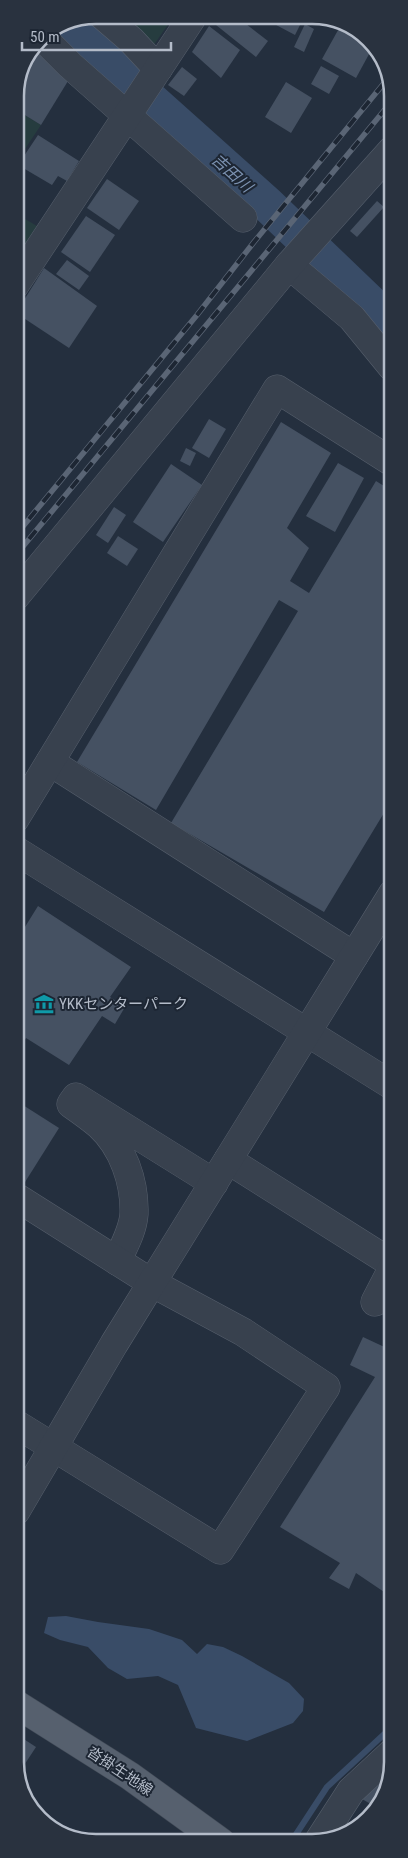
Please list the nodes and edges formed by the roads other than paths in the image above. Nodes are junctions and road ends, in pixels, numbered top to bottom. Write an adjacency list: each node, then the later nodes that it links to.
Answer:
1 (112, 24): 4 (street)
2 (188, 24): 4 (street)
3 (48, 43): 5 (street)
4 (158, 69): 5 (street)
5 (131, 109): 7 (street); 9 (street)
6 (384, 159): 8 (street)
7 (243, 218)
8 (290, 264): 10 (street); 12 (street)
9 (24, 271)
10 (384, 357)
11 (384, 457): 13 (street)
12 (24, 586)
13 (50, 762): 14 (street); 17 (street)
14 (24, 801)
15 (24, 856): 18 (street)
16 (384, 908): 17 (street)
17 (354, 956): 18 (street)
18 (306, 1034): 19 (street); 20 (street)
19 (384, 1081)
20 (228, 1160): 21 (street); 23 (street)
21 (214, 1183): 24 (street); 25 (street)
22 (24, 1203): 24 (street)
23 (384, 1259)
24 (117, 1261): 25 (street)
25 (152, 1283): 29 (street); 29 (street)
26 (384, 1284): 27 (street)
27 (375, 1302)
28 (24, 1429): 29 (street)
29 (53, 1447): 30 (street)
30 (24, 1497)
31 (24, 1709): 33 (main road, 沓掛生地線)
32 (384, 1760): 34 (street)
33 (210, 1834)
34 (323, 1834)

